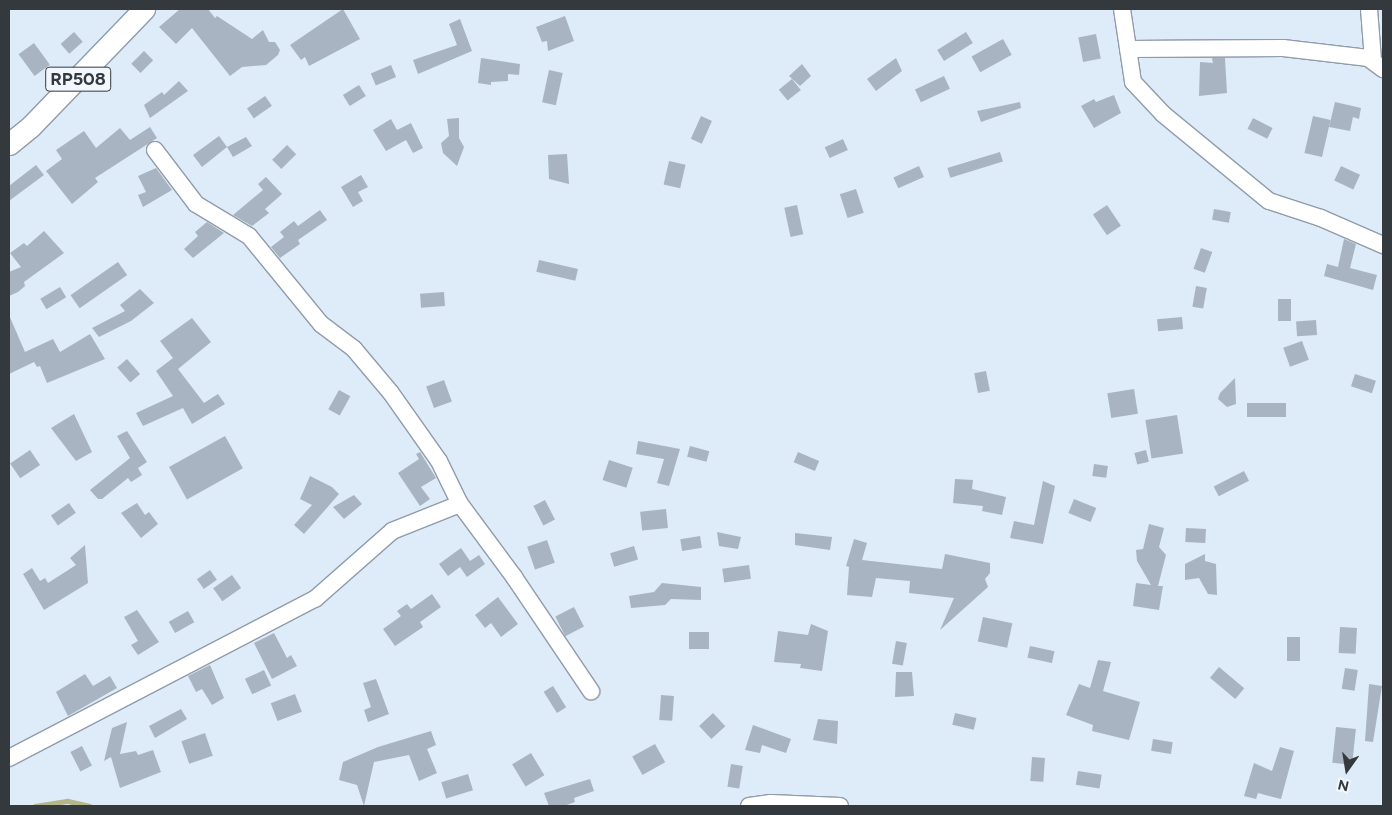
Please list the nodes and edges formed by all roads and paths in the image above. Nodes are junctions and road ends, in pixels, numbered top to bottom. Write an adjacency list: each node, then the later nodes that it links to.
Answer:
1 (144, 9): 6 (main road, RP508)
2 (1122, 9): 4 (street)
3 (1369, 9): 5 (street)
4 (1128, 49): 5 (street); 8 (street)
5 (1378, 64)
6 (9, 144)
7 (156, 150): 9 (street)
8 (1383, 245)
9 (460, 504): 10 (street); 11 (street)
10 (591, 692)
11 (9, 758)
12 (748, 806): 13 (street)
13 (840, 806)

